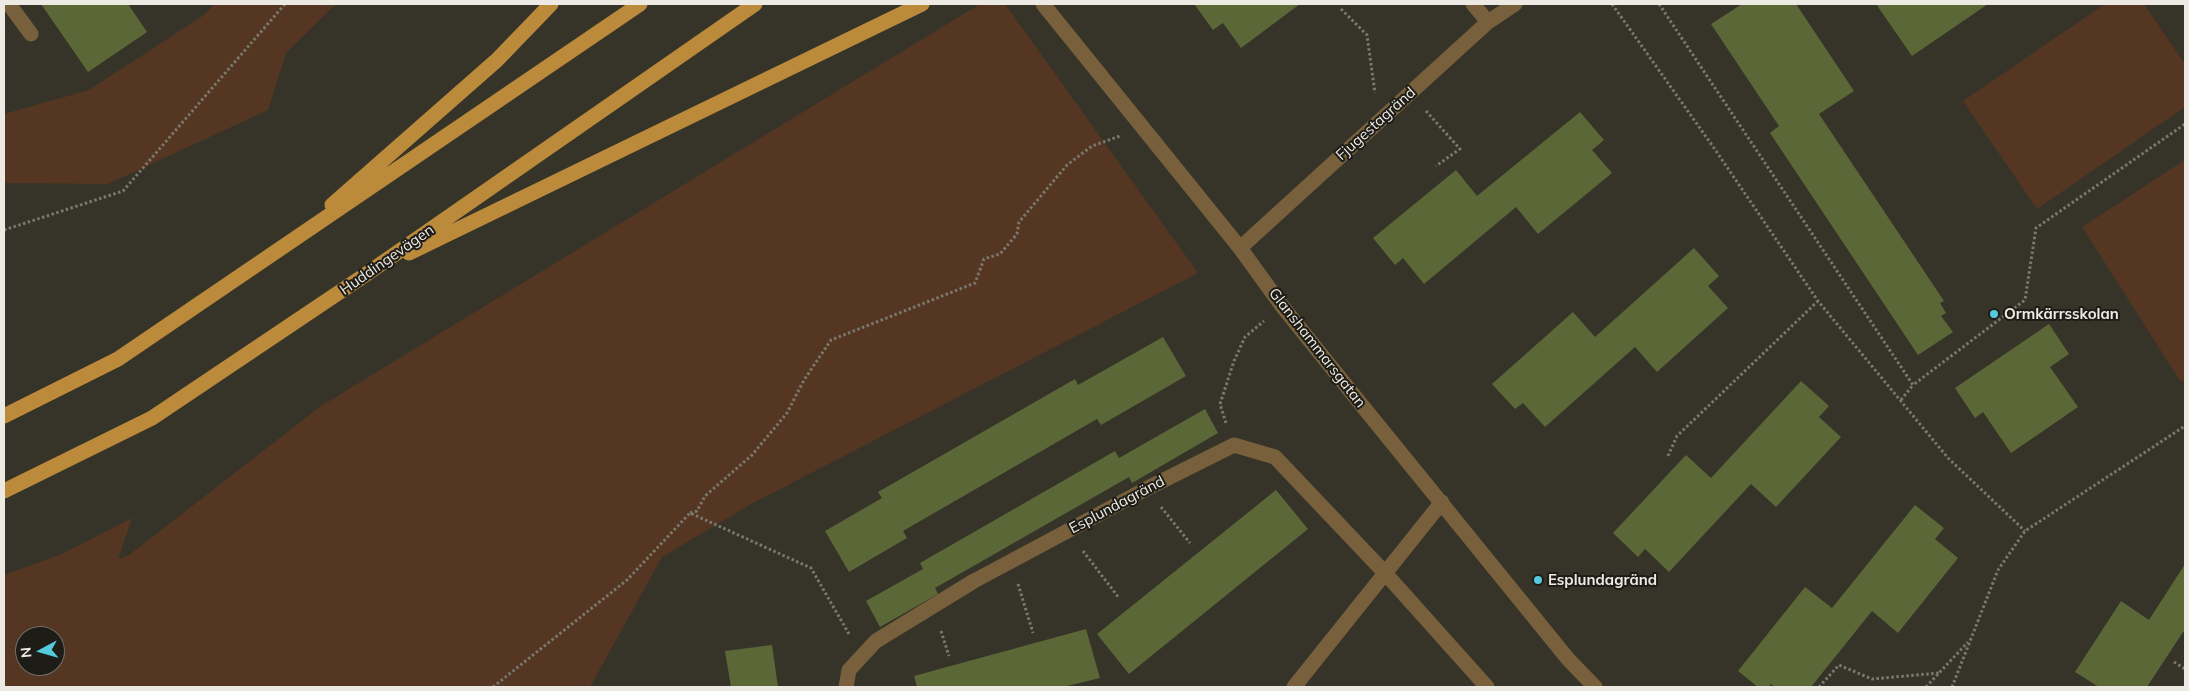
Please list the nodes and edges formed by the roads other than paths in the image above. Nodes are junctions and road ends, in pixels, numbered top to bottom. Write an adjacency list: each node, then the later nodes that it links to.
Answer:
1 (8, 4): 10 (street)
2 (552, 4): 12 (main road)
3 (640, 4): 12 (main road)
4 (755, 4): 13 (main road, Huddingevägen)
5 (922, 4): 13 (main road)
6 (1043, 4): 11 (street, Glanshammarsgatan)
7 (1473, 4): 9 (street)
8 (1515, 4): 9 (street, Fjugestagränd)
9 (1488, 22): 11 (street, Fjugestagränd)
10 (31, 34)
11 (1240, 248): 16 (street, Glanshammarsgatan)
12 (280, 251): 14 (main road)
13 (365, 275): 15 (main road, Huddingevägen)
14 (4, 416)
15 (4, 491)
16 (1442, 502): 17 (street); 21 (street, Glanshammarsgatan)
17 (1385, 573): 18 (street, Esplundagränd); 19 (street); 20 (street)
18 (846, 687)
19 (1294, 687)
20 (1487, 687)
21 (1595, 687)

